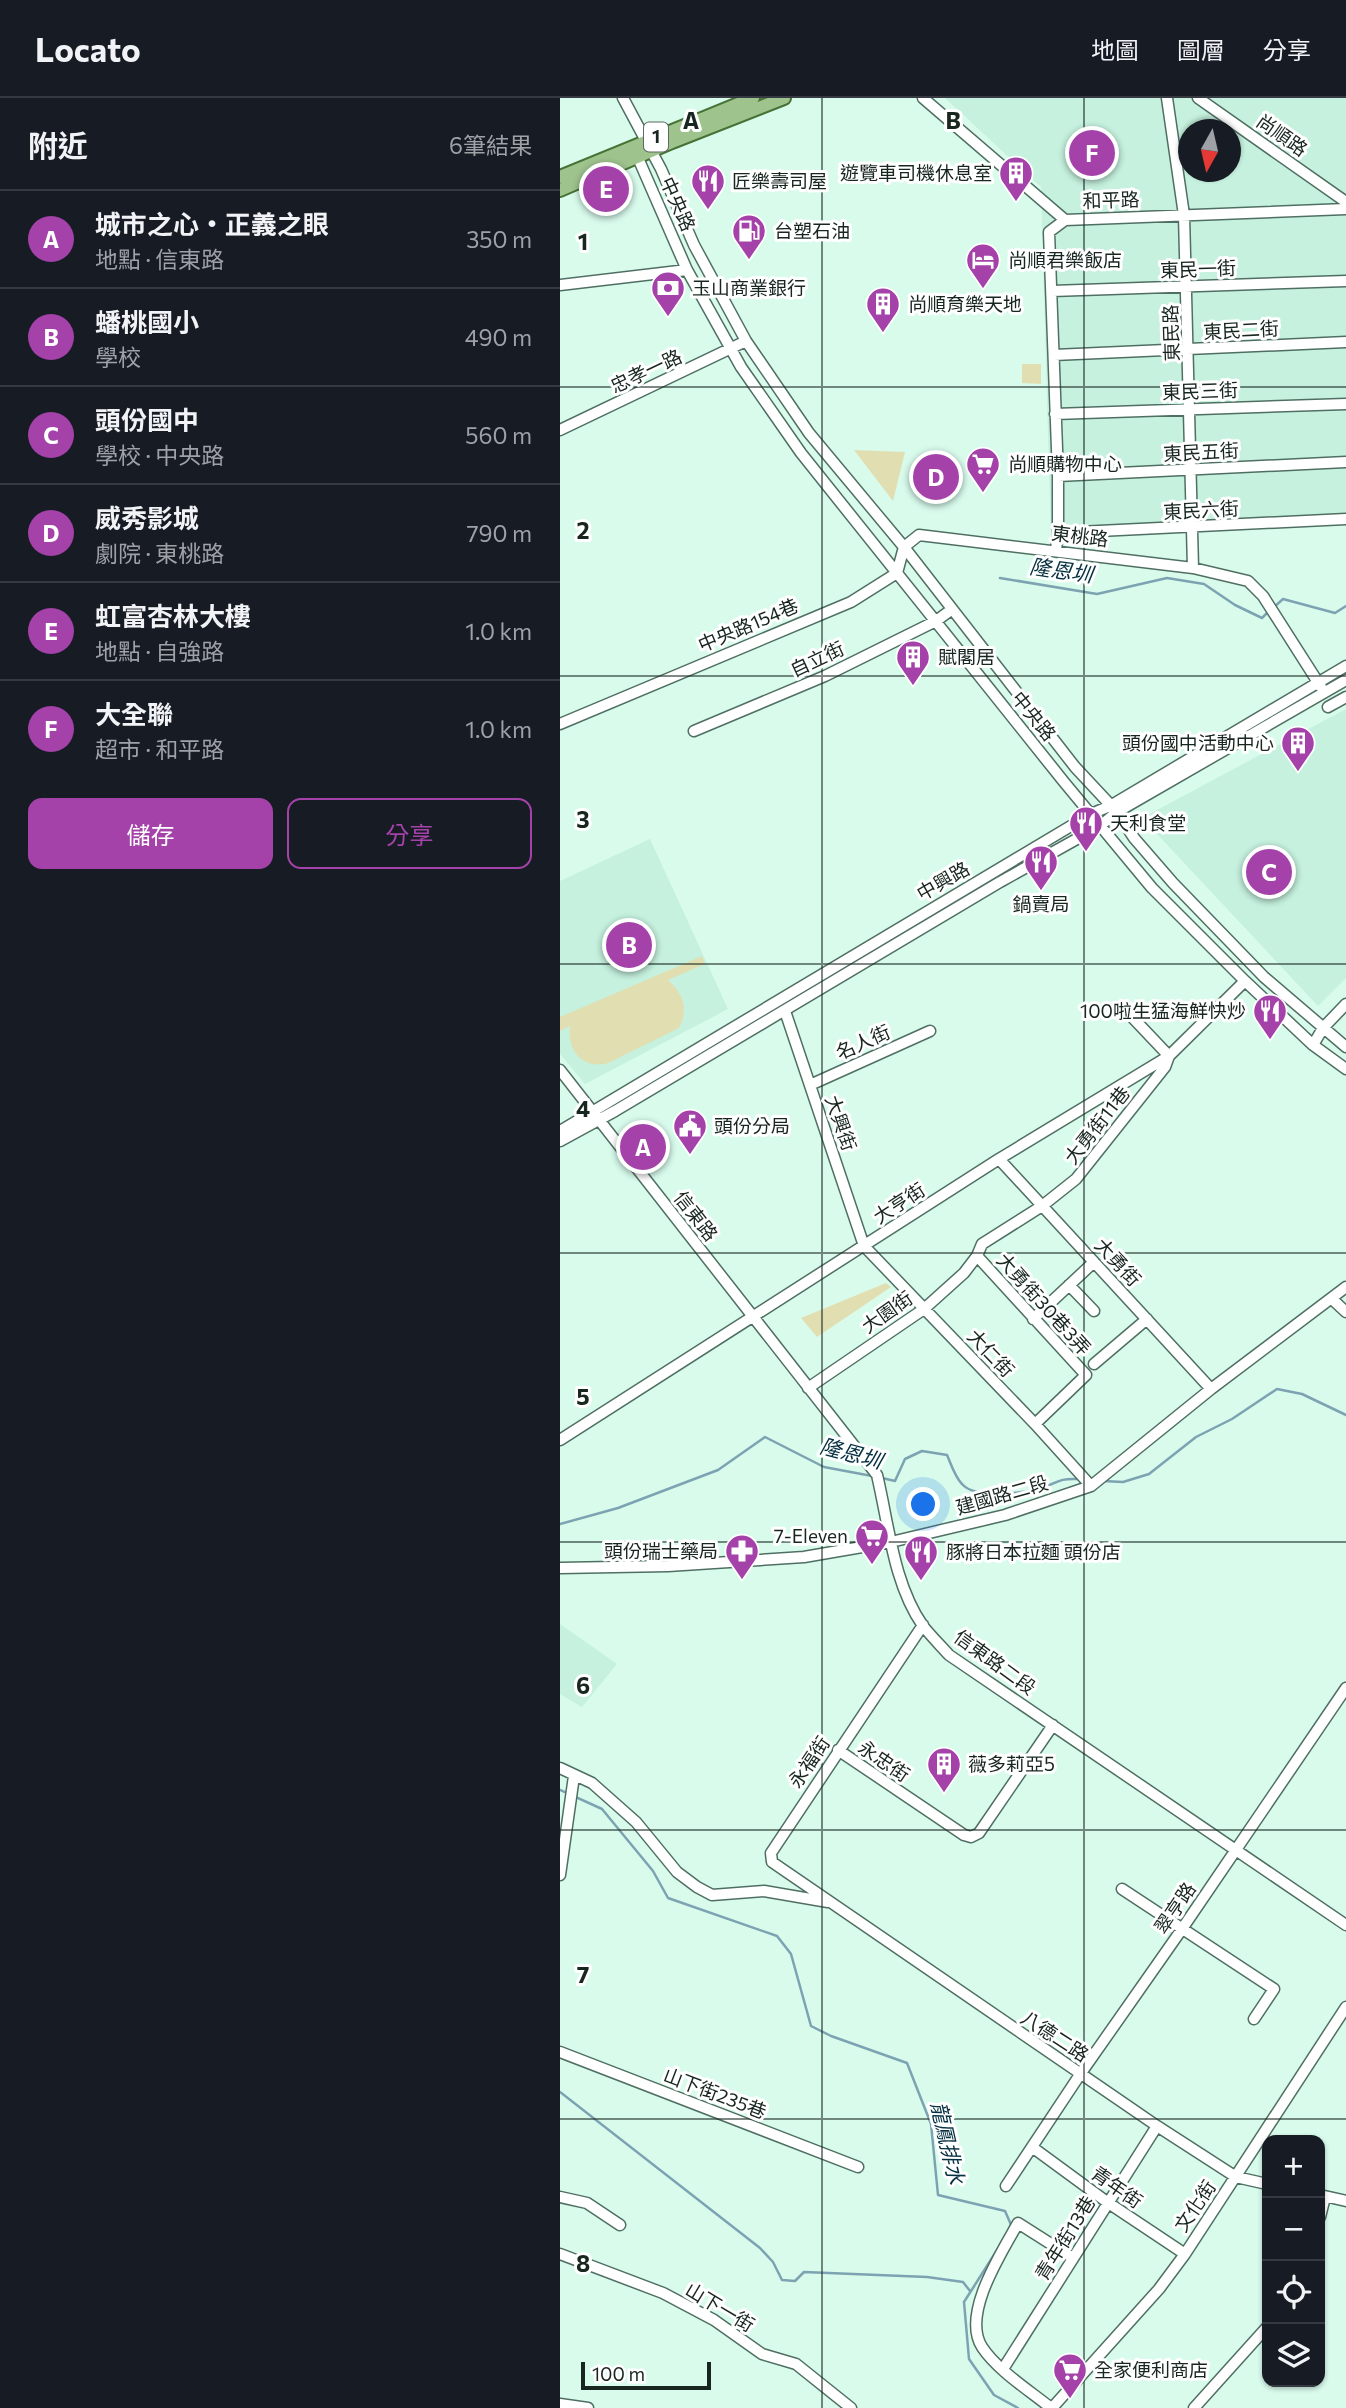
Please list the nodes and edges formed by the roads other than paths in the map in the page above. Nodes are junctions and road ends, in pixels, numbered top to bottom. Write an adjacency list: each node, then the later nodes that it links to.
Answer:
1 (623, 98): 7 (street, 中央路)
2 (785, 98): 6 (main road, 1)
3 (923, 98): 14 (street, 和平路)
4 (1167, 98): 13 (street, 東民路)
5 (1198, 98): 11 (street, 尚順路)
6 (746, 105): 7 (main road, 1)
7 (649, 146): 8 (main road, 1); 9 (main road, 1); 20 (street, 中央路)
8 (638, 158): 10 (main road, 1); 15 (street, 中央路)
9 (560, 177)
10 (560, 190)
11 (1346, 202)
12 (1346, 209): 13 (street, 和平路)
13 (1184, 215): 14 (street, 和平路); 18 (street, 東民路)
14 (1065, 220): 19 (street)
15 (687, 270): 17 (street); 22 (street, 中央路)
16 (1346, 281): 18 (street, 東民一街)
17 (560, 285)
18 (1188, 287): 19 (street, 東民一街); 23 (street, 東民路)
19 (1052, 291): 24 (street)
20 (746, 341): 22 (street, 忠孝一路); 35 (street, 中央路)
21 (1346, 342): 23 (street, 東民二街)
22 (731, 349): 28 (street, 忠孝一路); 38 (street, 中央路)
23 (1189, 350): 24 (street, 東民二街); 26 (street, 東民路)
24 (1054, 355): 27 (street)
25 (1346, 404): 26 (street, 東民三街)
26 (1191, 409): 27 (street, 東民三街); 30 (street, 東民路)
27 (1055, 414): 31 (street)
28 (560, 430)
29 (1346, 463): 30 (street, 東民五街)
30 (1192, 470): 31 (street, 東民五街); 33 (street, 東民路)
31 (1058, 476): 34 (street)
32 (1346, 519): 33 (street, 東民六街)
33 (1193, 528): 34 (street, 東民六街); 37 (street, 東民路)
34 (1058, 533): 36 (street)
35 (904, 547): 36 (street, 東桃路); 38 (street); 39 (street, 中央路)
36 (1056, 550): 37 (street, 東桃路)
37 (1193, 568): 43 (street, 東桃路)
38 (897, 573): 40 (street, 中央路); 47 (street, 中央路154巷)
39 (951, 610): 40 (street, 自立街); 49 (street, 中央路)
40 (936, 621): 48 (street, 自立街); 50 (street, 中央路)
41 (1346, 666): 43 (street, 中興路)
42 (1346, 680): 44 (street, 中興路)
43 (1318, 682): 44 (street); 49 (street, 中興路)
44 (1324, 692): 49 (street, 中興路)
45 (1346, 697): 46 (street)
46 (1328, 707)
47 (560, 724)
48 (694, 732)
49 (1113, 809): 50 (street, 中興路); 51 (street, 中興路); 58 (street, 中央路)
50 (1091, 814): 51 (street, 中央路); 52 (street, 中興路)
51 (1100, 826): 53 (street, 中興路); 54 (street, 中央路)
52 (995, 871): 53 (street); 66 (street, 中興路)
53 (1000, 882): 56 (street, 中興路)
54 (1245, 981): 60 (street, 中央路); 62 (street, 大亨街)
55 (1346, 1004): 58 (street)
56 (785, 1011): 65 (street, 大興街); 66 (street, 中興路)
57 (1133, 1018): 62 (street)
58 (1323, 1028): 60 (street); 61 (street, 中央路)
59 (930, 1031): 65 (street, 名人街)
60 (1313, 1045): 63 (street, 中央路)
61 (1346, 1047)
62 (1169, 1056): 69 (street, 大亨街); 70 (street, 大勇街11巷)
63 (1346, 1069)
64 (560, 1070): 66 (street, 信東路)
65 (810, 1085): 71 (street, 大興街)
66 (594, 1116): 67 (street, 中興路); 68 (street, 中興路); 80 (street, 信東路)
67 (560, 1131)
68 (560, 1141)
69 (999, 1159): 70 (street, 大勇街); 71 (street, 大亨街)
70 (1042, 1206): 72 (street, 大勇街11巷); 73 (street, 大勇街)
71 (864, 1246): 77 (street, 大仁街); 80 (street, 大亨街)
72 (977, 1256): 77 (street, 大園街); 81 (street, 大勇街30巷3弄)
73 (1094, 1262): 74 (street); 82 (street, 大勇街)
74 (1069, 1285): 78 (street); 81 (street)
75 (1346, 1287): 76 (street, 建國路二段)
76 (1332, 1299): 79 (street); 85 (street, 建國路二段)
77 (924, 1308): 84 (street, 大園街); 86 (street, 大仁街)
78 (1094, 1311)
79 (1346, 1312)
80 (754, 1317): 84 (street, 信東路二段); 87 (street, 大亨街)
81 (1033, 1319): 86 (street, 大勇街30巷3弄)
82 (1147, 1319): 83 (street); 85 (street, 大勇街)
83 (1094, 1364)
84 (808, 1388): 89 (street, 信東路二段)
85 (1211, 1389): 88 (street, 建國路二段)
86 (1035, 1424): 88 (street, 大仁街)
87 (560, 1440)
88 (1091, 1486): 89 (street, 建國路二段)
89 (891, 1542): 90 (street, 建國路二段); 91 (street, 信東路二段)
90 (560, 1569)
91 (923, 1625): 93 (street, 信東路二段); 94 (street, 永福街)
92 (1346, 1688): 97 (street, 翠亨路)
93 (1053, 1725): 94 (street, 永忠街); 97 (street, 信東路二段)
94 (838, 1751): 100 (street, 永福街)
95 (560, 1768): 96 (street)
96 (573, 1780): 98 (street); 100 (street)
97 (1234, 1851): 101 (street, 信東路二段); 102 (street, 翠亨路)
98 (560, 1875)
99 (1122, 1889): 102 (street)
100 (831, 1902): 106 (street, 八德二路)
101 (1346, 1925)
102 (1182, 1929): 104 (street); 106 (street, 翠亨路)
103 (1346, 2007): 110 (street, 文化街)
104 (1254, 2019)
105 (560, 2052): 109 (street, 山下街235巷)
106 (1080, 2073): 107 (street, 八德二路); 108 (street, 翠亨路)
107 (1157, 2126): 110 (street, 八德二路); 116 (street, 青年街13巷)
108 (1032, 2147): 112 (street, 翠亨路); 116 (street, 青年街)
109 (858, 2167)
110 (1236, 2177): 111 (street, 八德二路); 119 (street, 文化街)
111 (1262, 2183)
112 (1006, 2186)
113 (560, 2197): 117 (street)
114 (1325, 2197): 115 (street)
115 (1346, 2201)
116 (1107, 2202): 119 (street, 青年街); 120 (street, 青年街13巷)
117 (620, 2225)
118 (560, 2254): 125 (street, 山下一街)
119 (1185, 2254): 126 (street, 文化街)
120 (1073, 2258): 122 (street, 青年街13巷); 122 (street)
121 (1262, 2332): 127 (street)
122 (1003, 2369): 126 (street)
123 (560, 2404): 124 (street)
124 (588, 2408)
125 (851, 2408)
126 (1052, 2408)
127 (1194, 2408)

